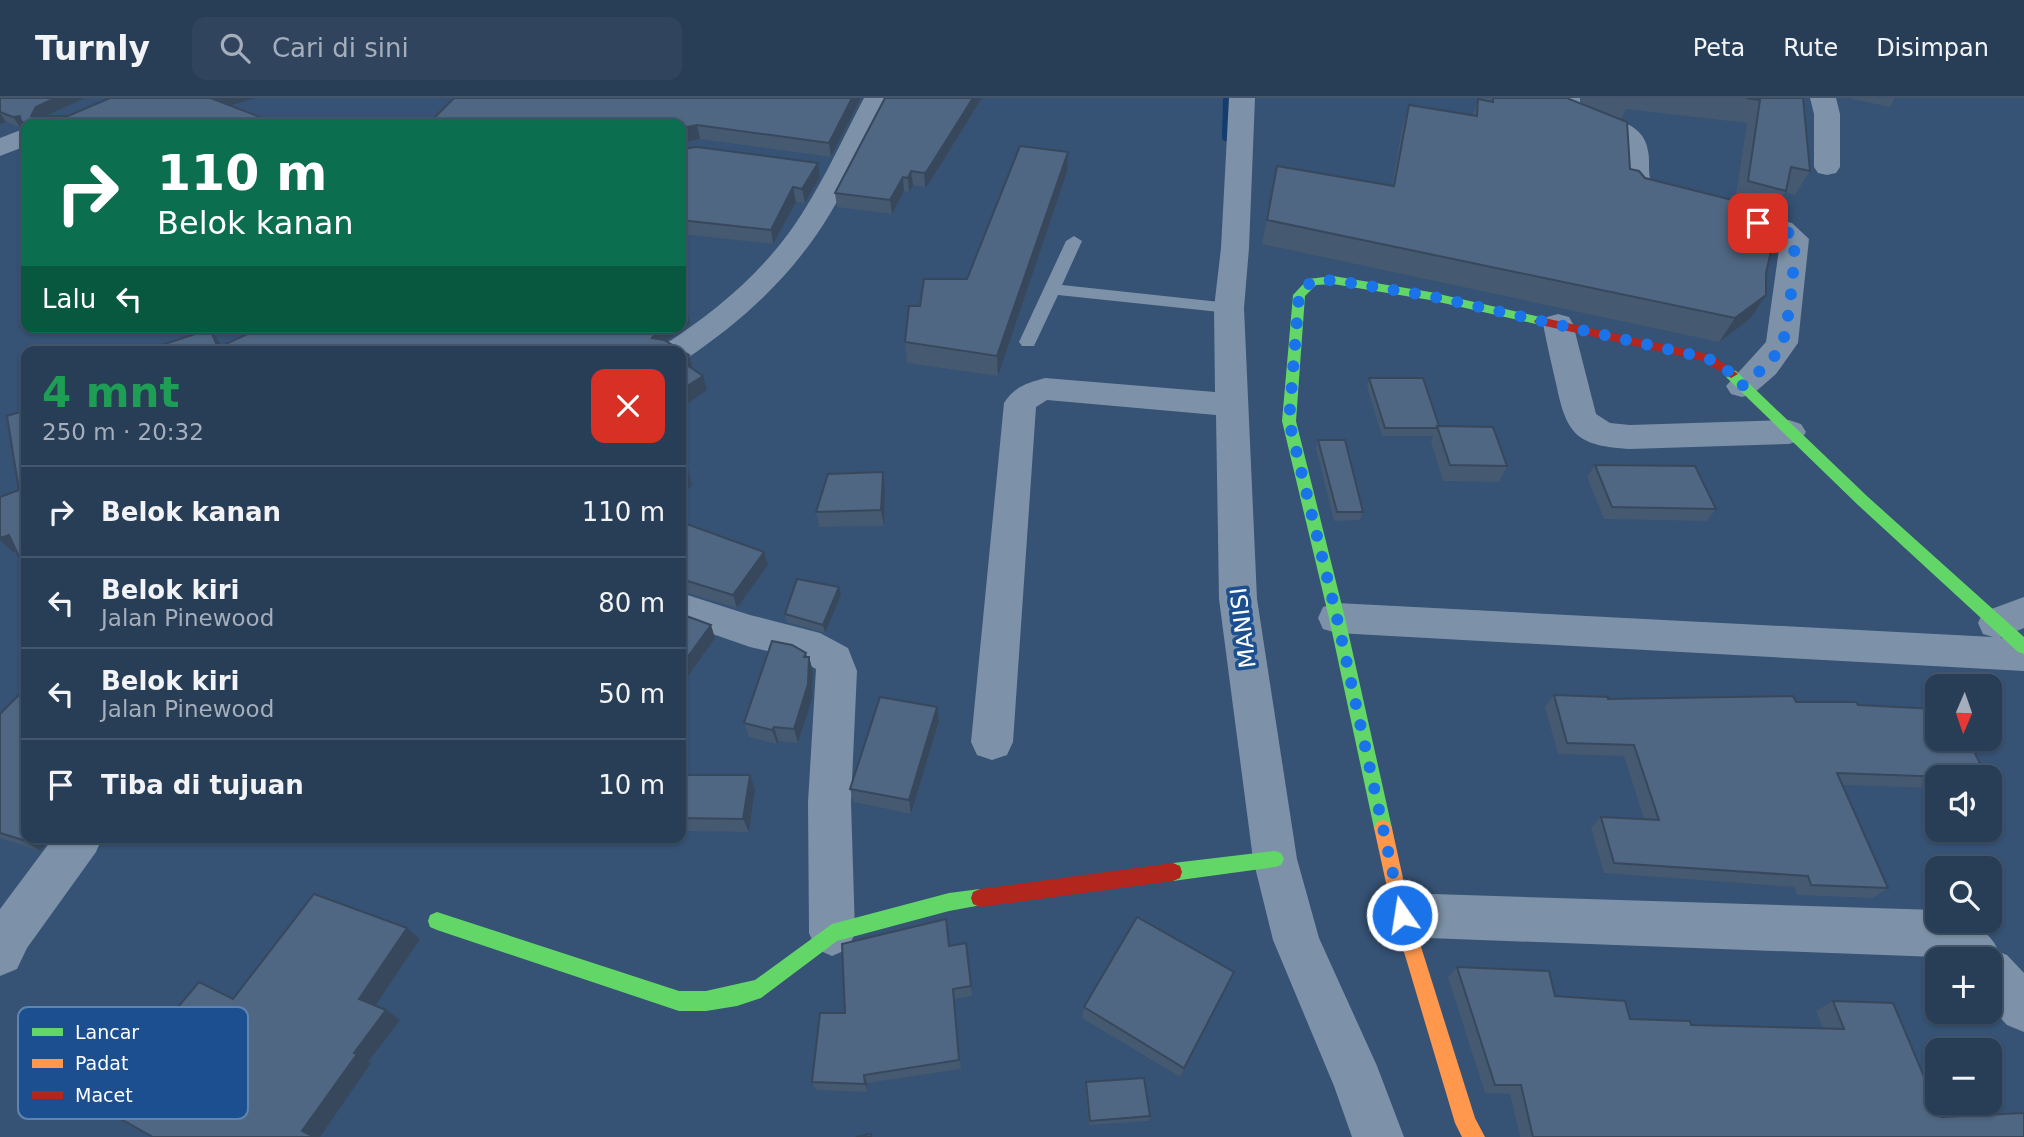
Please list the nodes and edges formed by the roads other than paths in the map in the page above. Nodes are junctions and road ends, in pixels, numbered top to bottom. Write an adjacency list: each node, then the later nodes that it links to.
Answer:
1 (877, 98): 13 (street)
2 (1242, 98): 10 (street, MANISI)
3 (1567, 98): 14 (street)
4 (1823, 98): 7 (street)
5 (21, 138): 6 (street)
6 (0, 148)
7 (1827, 167)
8 (1074, 241): 9 (lane)
9 (1051, 289): 10 (lane); 12 (lane)
10 (1229, 308): 15 (street, MANISI)
11 (1558, 324): 14 (street); 16 (street); 18 (street)
12 (1028, 342)
13 (683, 346)
14 (1742, 386): 16 (street)
15 (1231, 405): 21 (street); 23 (street, MANISI)
16 (1789, 432): 19 (street)
17 (686, 610): 26 (street)
18 (1337, 618): 20 (street); 24 (street)
19 (2015, 627)
20 (2024, 655)
21 (992, 742)
22 (76, 843): 28 (street)
23 (1275, 859): 26 (street); 31 (street, MANISI)
24 (1402, 915): 27 (street); 32 (street)
25 (437, 921): 26 (street)
26 (832, 933)
27 (1964, 947)
28 (0, 953)
29 (2002, 985): 30 (street)
30 (2024, 1008)
31 (1378, 1137)
32 (1474, 1137)

